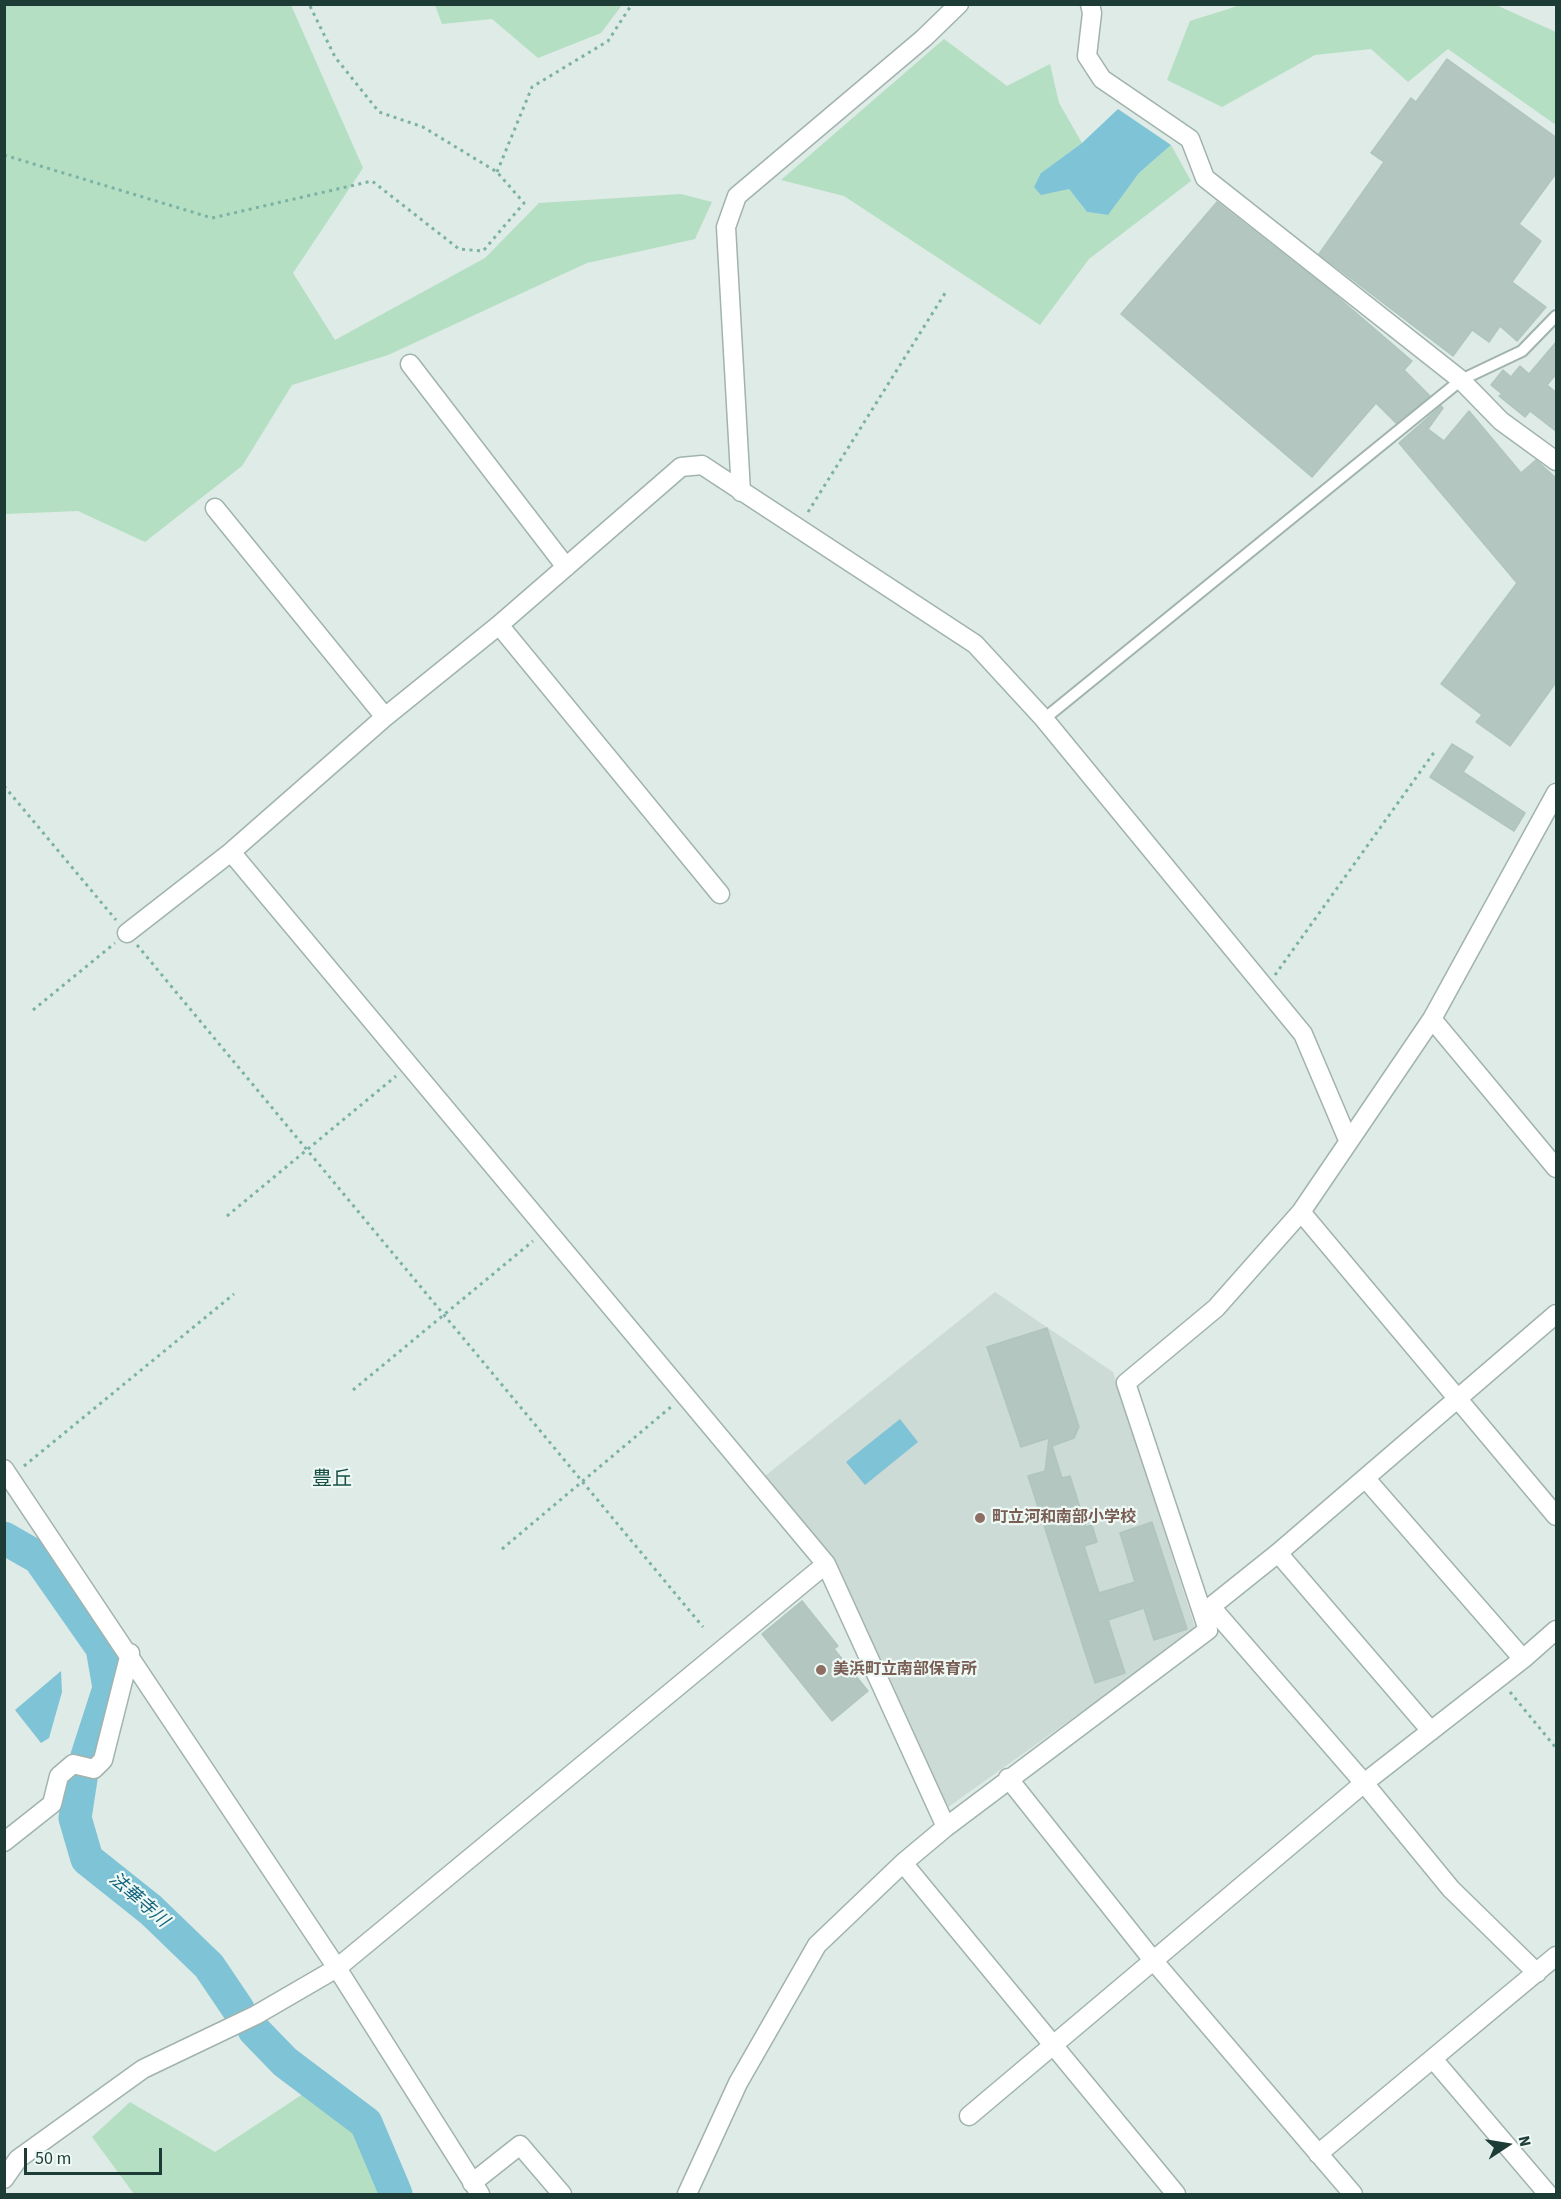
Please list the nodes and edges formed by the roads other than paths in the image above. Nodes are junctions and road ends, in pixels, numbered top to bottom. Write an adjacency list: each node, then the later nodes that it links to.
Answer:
1 (959, 4): 7 (street)
2 (1090, 4): 5 (street)
3 (1557, 316): 5 (lane)
4 (410, 364): 9 (street)
5 (1461, 380): 6 (street); 12 (lane)
6 (1557, 461)
7 (741, 492): 9 (street); 12 (street)
8 (214, 508): 11 (street)
9 (566, 567): 10 (street)
10 (499, 625): 11 (street); 15 (street)
11 (385, 717): 14 (street)
12 (1044, 719): 18 (street)
13 (1557, 792): 17 (street)
14 (231, 852): 16 (street); 27 (street)
15 (720, 894)
16 (127, 933)
17 (1432, 1019): 18 (street); 19 (street)
18 (1348, 1140): 20 (street)
19 (1557, 1168)
20 (1301, 1212): 22 (street); 28 (street)
21 (1557, 1314): 22 (street)
22 (1460, 1398): 24 (street); 25 (street)
23 (6, 1476): 30 (street)
24 (1366, 1479): 26 (street); 31 (street)
25 (1557, 1516)
26 (1278, 1553): 28 (street); 32 (street)
27 (826, 1564): 35 (street); 40 (street)
28 (1207, 1611): 33 (street); 34 (street)
29 (1557, 1630): 31 (street)
30 (130, 1653): 36 (street); 40 (street)
31 (1523, 1659): 32 (street)
32 (1431, 1731): 34 (street)
33 (1008, 1778): 35 (street); 39 (street)
34 (1364, 1783): 39 (street); 41 (street)
35 (946, 1827): 37 (street)
36 (4, 1842)
37 (903, 1863): 42 (street); 49 (street)
38 (1557, 1956): 41 (street)
39 (1152, 1959): 42 (street); 45 (street)
40 (338, 1968): 46 (street); 47 (street)
41 (1537, 1973): 43 (street)
42 (1052, 2044): 44 (street); 50 (street)
43 (1433, 2059): 45 (street); 52 (street)
44 (969, 2116)
45 (1318, 2154): 51 (street)
46 (4, 2179)
47 (476, 2189): 48 (street)
48 (562, 2194)
49 (687, 2194)
50 (1176, 2194)
51 (1353, 2194)
52 (1548, 2194)

